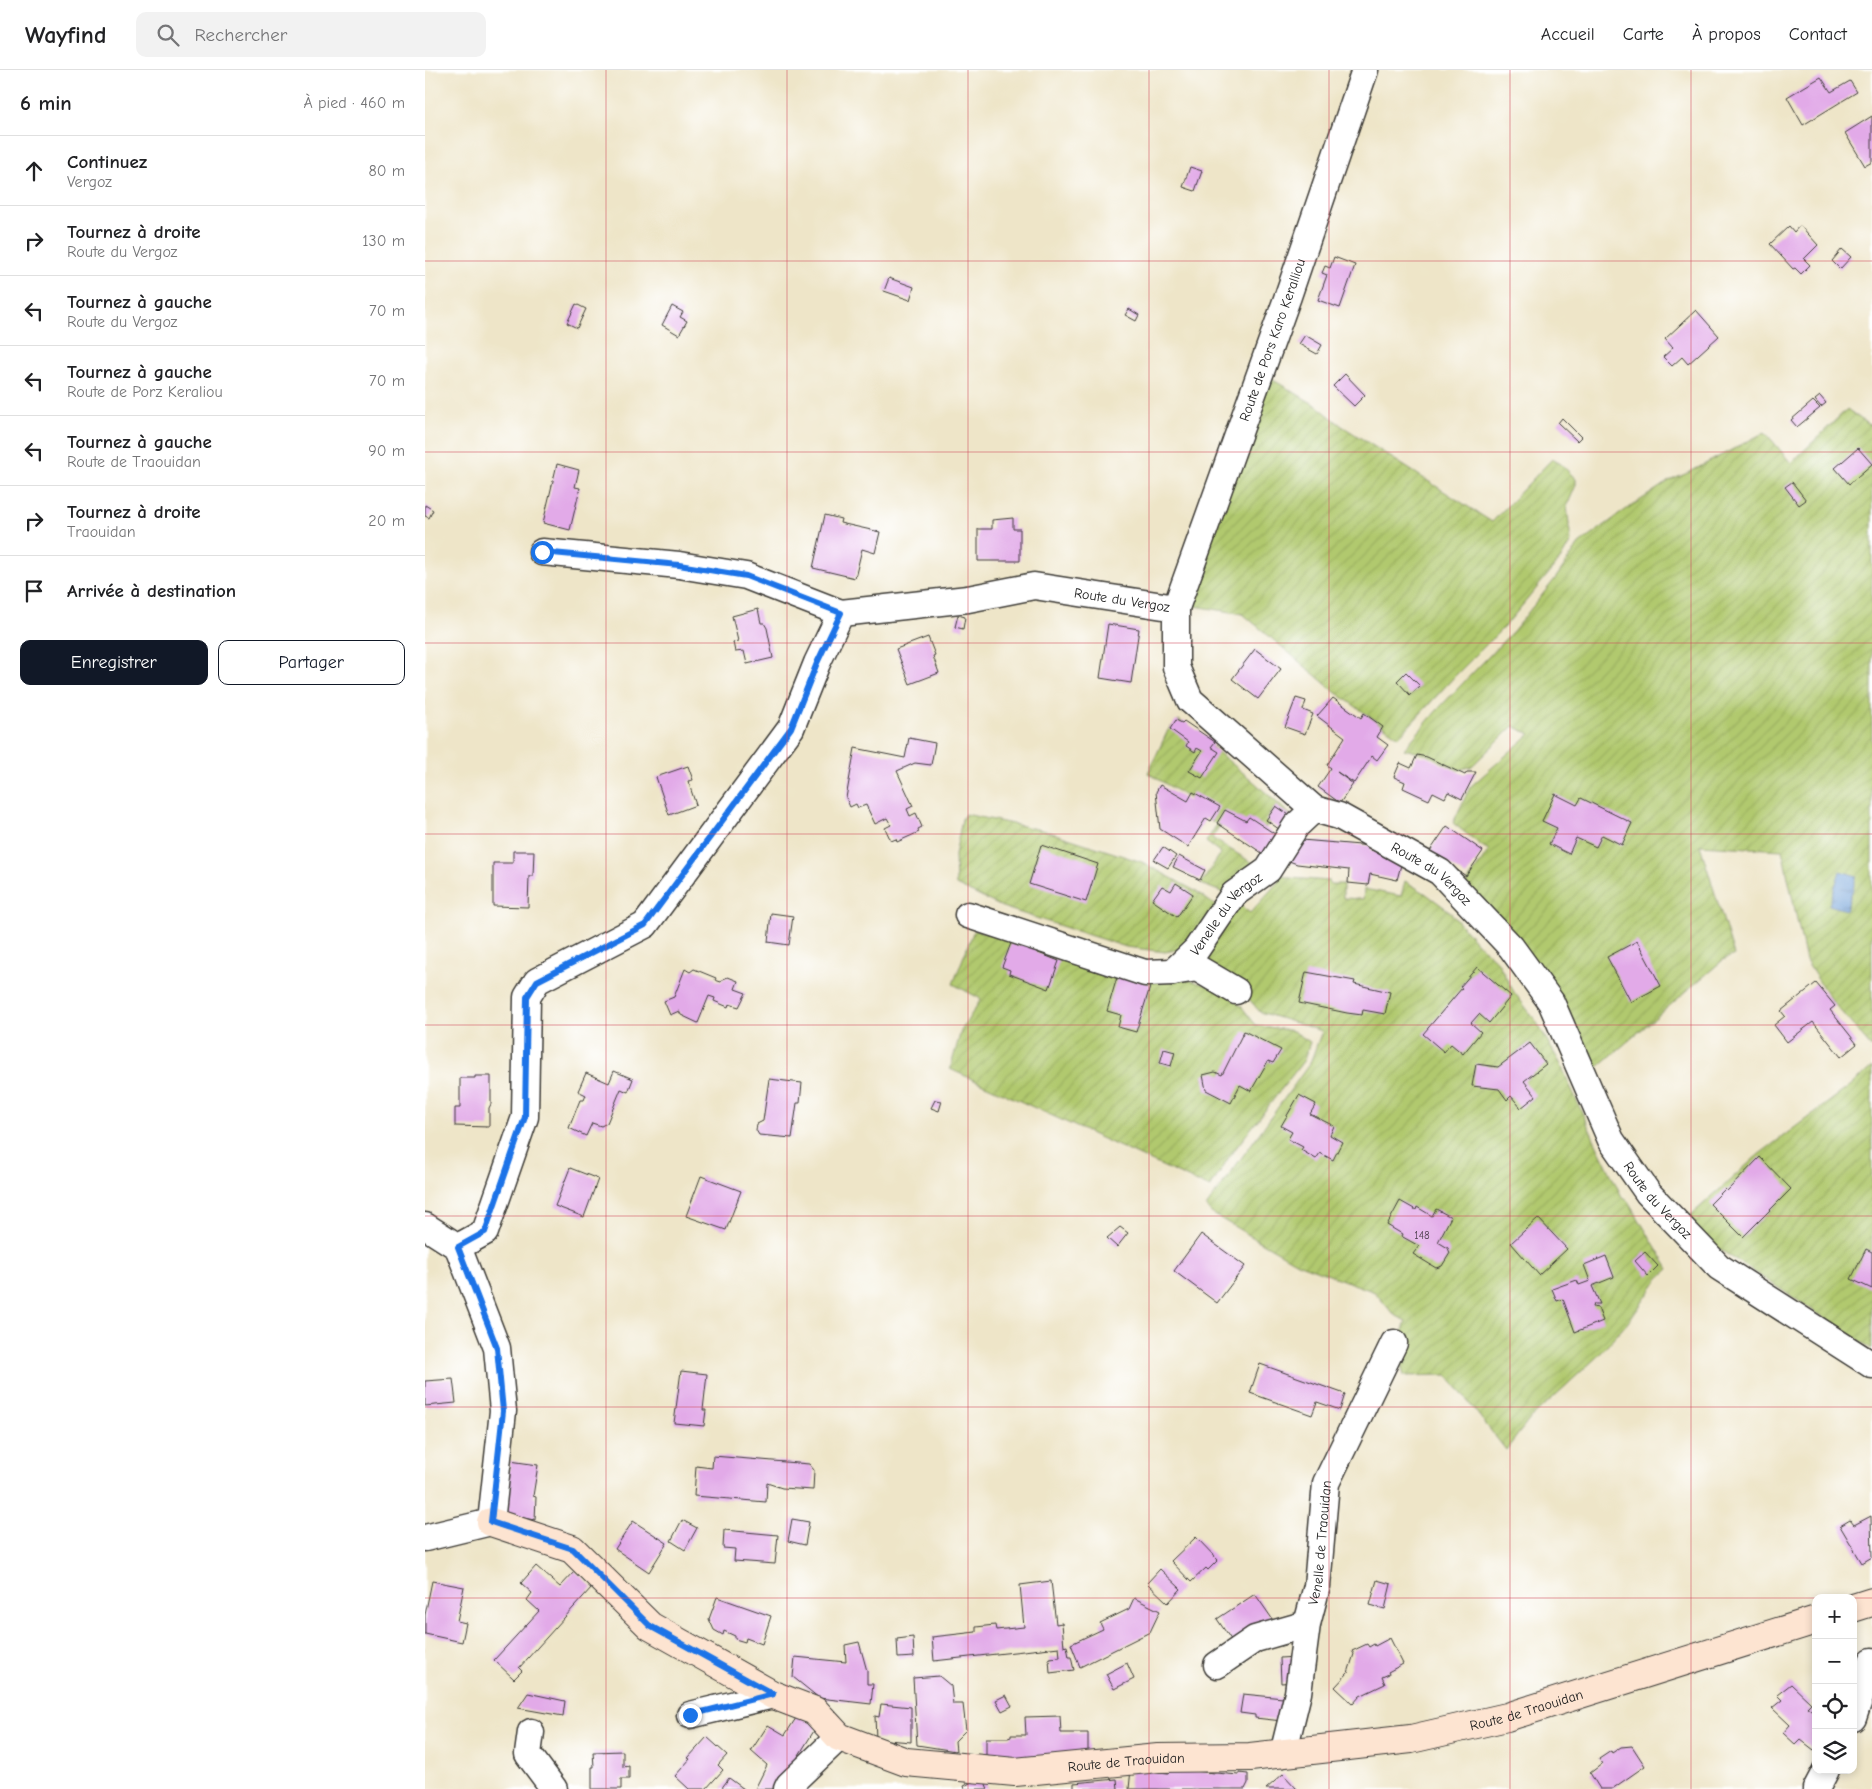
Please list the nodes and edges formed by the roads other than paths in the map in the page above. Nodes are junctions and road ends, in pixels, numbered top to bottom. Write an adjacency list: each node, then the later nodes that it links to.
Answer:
1 (1365, 70): 3 (street, Route de Pors Karo Keralliou)
2 (542, 552): 4 (street)
3 (1176, 608): 4 (street, Route du Vergoz); 5 (street, Route du Vergoz)
4 (841, 613): 10 (street)
5 (1314, 809): 7 (street, Venelle du Vergoz); 12 (street, Route du Vergoz)
6 (968, 916): 7 (street, Venelle du Vergoz)
7 (1173, 972): 8 (street, Venelle du Vergoz)
8 (1236, 991)
9 (425, 1226): 10 (street)
10 (458, 1247): 13 (street)
11 (1394, 1343): 18 (street, Venelle de Traouidan)
12 (1872, 1365)
13 (491, 1522): 14 (street); 21 (street, Route de Traouidan)
14 (425, 1538)
15 (1872, 1602): 16 (street)
16 (1857, 1607)
17 (1812, 1621): 26 (street, Route de Traouidan)
18 (1307, 1624): 20 (street); 26 (street, Venelle de Traouidan)
19 (1872, 1661): 22 (street)
20 (1217, 1665)
21 (773, 1694): 23 (street); 25 (street, Route de Traouidan)
22 (1857, 1706)
23 (690, 1715)
24 (531, 1732): 29 (street)
25 (839, 1736): 28 (street, Route de Traouidan); 30 (street)
26 (1283, 1754): 28 (street, Route de Traouidan)
27 (1824, 1774): 31 (street)
28 (1015, 1780)
29 (554, 1789)
30 (787, 1789)
31 (1817, 1789)

